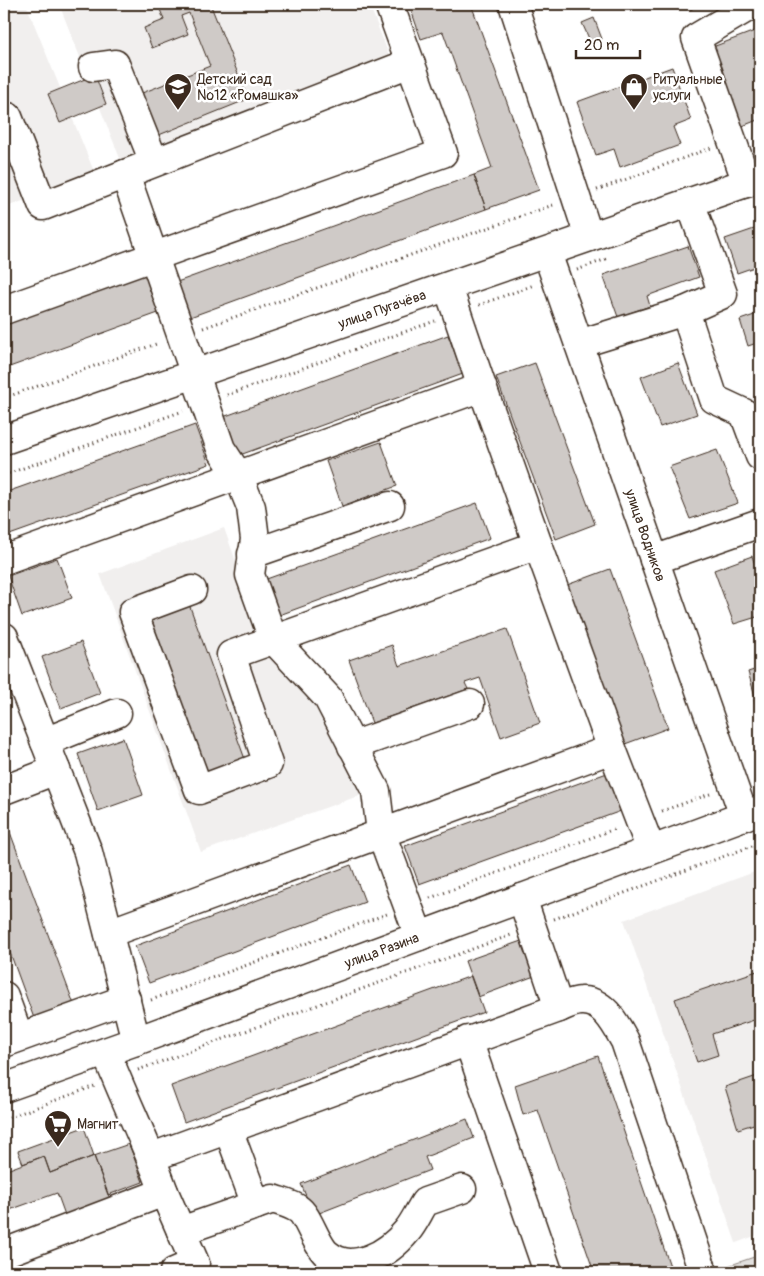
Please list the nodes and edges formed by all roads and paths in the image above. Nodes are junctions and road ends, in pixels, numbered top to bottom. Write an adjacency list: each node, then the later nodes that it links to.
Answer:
1 (388, 4): 4 (street)
2 (514, 4): 11 (street)
3 (748, 4): 7 (street)
4 (410, 63): 8 (street); 14 (street)
5 (93, 66): 8 (street)
6 (8, 118): 9 (street)
7 (731, 140): 10 (street); 11 (path)
8 (154, 162): 9 (street)
9 (125, 174): 14 (street)
10 (753, 181): 12 (street, улица Пугачёва)
11 (577, 197): 13 (street); 21 (path)
12 (690, 202): 13 (street, улица Пугачёва); 19 (street)
13 (589, 237): 16 (street, улица Пугачёва)
14 (155, 256): 18 (street); 21 (street)
15 (610, 258): 16 (path)
16 (552, 265): 17 (street, улица Пугачёва); 20 (path); 22 (street, улица Водников)
17 (448, 286): 20 (street); 23 (street, улица Пугачёва)
18 (4, 310)
19 (685, 311): 22 (street); 28 (street)
20 (457, 313): 24 (street); 26 (path)
21 (181, 336): 23 (street); 25 (path)
22 (579, 344): 36 (street, улица Водников)
23 (194, 374): 26 (street); 27 (street, улица Пугачёва)
24 (482, 387): 30 (street); 33 (street)
25 (4, 398)
26 (204, 403): 29 (path); 30 (street)
27 (4, 440)
28 (760, 456)
29 (4, 475)
30 (238, 475): 34 (street); 35 (street)
31 (390, 506): 34 (street)
32 (760, 523): 36 (street)
33 (538, 545): 39 (street); 44 (street)
34 (252, 554): 39 (street)
35 (4, 560)
36 (654, 560): 46 (street, улица Водников)
37 (192, 590): 39 (street)
38 (4, 637): 42 (street)
39 (273, 639): 43 (street)
40 (470, 704): 43 (street)
41 (117, 713): 42 (street)
42 (45, 742): 45 (street)
43 (352, 746): 50 (street)
44 (612, 749): 49 (street); 50 (street)
45 (56, 770): 47 (street); 56 (street)
46 (732, 786): 48 (street, улица Водников); 49 (path)
47 (4, 790)
48 (752, 813): 52 (street, улица Разина)
49 (640, 820): 52 (street); 54 (path)
50 (381, 833): 54 (street); 56 (street)
51 (760, 843): 55 (path)
52 (651, 850): 53 (street, улица Разина)
53 (522, 898): 55 (street); 57 (street, улица Разина)
54 (408, 906): 57 (street); 59 (path)
55 (532, 927): 60 (street); 65 (path)
56 (109, 933): 59 (street)
57 (419, 936): 63 (street, улица Разина)
58 (4, 996): 61 (street)
59 (127, 1003): 61 (street); 63 (street)
60 (559, 1008): 62 (street); 77 (street)
61 (11, 1040)
62 (468, 1040): 68 (street); 76 (street)
63 (136, 1041): 64 (street, улица Разина)
64 (106, 1052): 65 (street); 66 (street, улица Разина)
65 (116, 1078): 67 (path); 69 (street)
66 (4, 1088)
67 (4, 1119)
68 (228, 1129): 69 (street); 72 (street)
69 (152, 1157): 71 (street)
70 (462, 1189): 72 (street)
71 (164, 1192): 73 (street); 74 (street)
72 (256, 1205): 73 (street)
73 (181, 1231): 75 (street)
74 (4, 1253)
75 (174, 1272)
76 (548, 1272)
77 (703, 1272)

